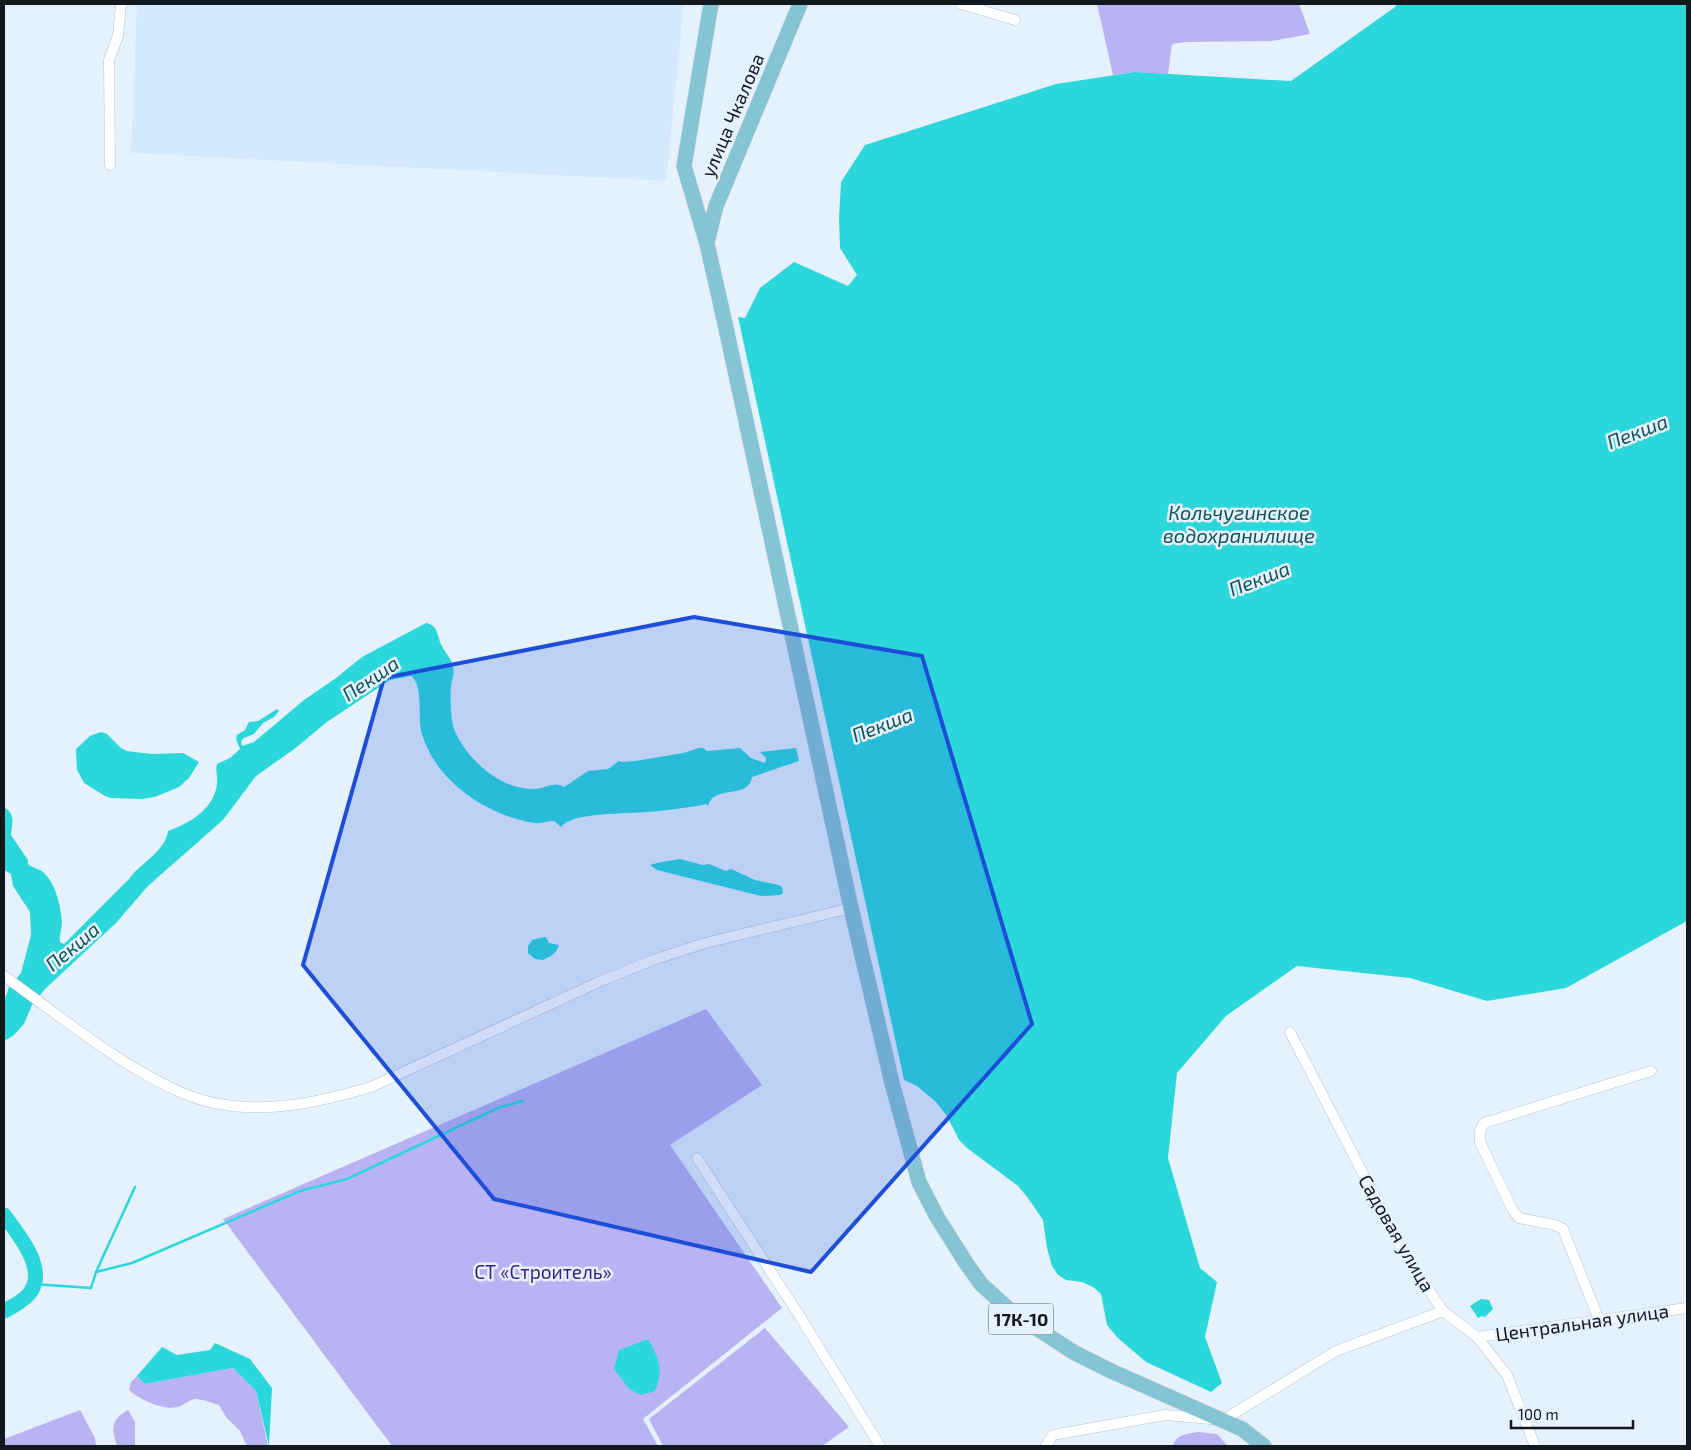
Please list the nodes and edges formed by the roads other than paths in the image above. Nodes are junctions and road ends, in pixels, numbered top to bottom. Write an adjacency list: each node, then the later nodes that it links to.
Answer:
1 (121, 4): 6 (street)
2 (711, 4): 7 (main road)
3 (800, 4): 7 (main road, улица Чкалова)
4 (961, 4): 5 (street)
5 (1015, 20)
6 (110, 165)
7 (707, 244): 8 (main road)
8 (850, 908): 9 (street); 17 (main road, 17К-10)
9 (4, 976)
10 (1290, 1032): 14 (street, Садовая улица)
11 (1651, 1071): 15 (street)
12 (697, 1158): 18 (street)
13 (1687, 1308): 15 (street, Центральная улица)
14 (1443, 1311): 16 (street, Садовая улица); 17 (street)
15 (1598, 1320): 16 (street, Центральная улица)
16 (1477, 1337): 21 (street, Садовая улица)
17 (1223, 1420): 19 (street); 20 (main road, 17К-10)
18 (880, 1446)
19 (1046, 1446)
20 (1264, 1446)
21 (1535, 1446)

